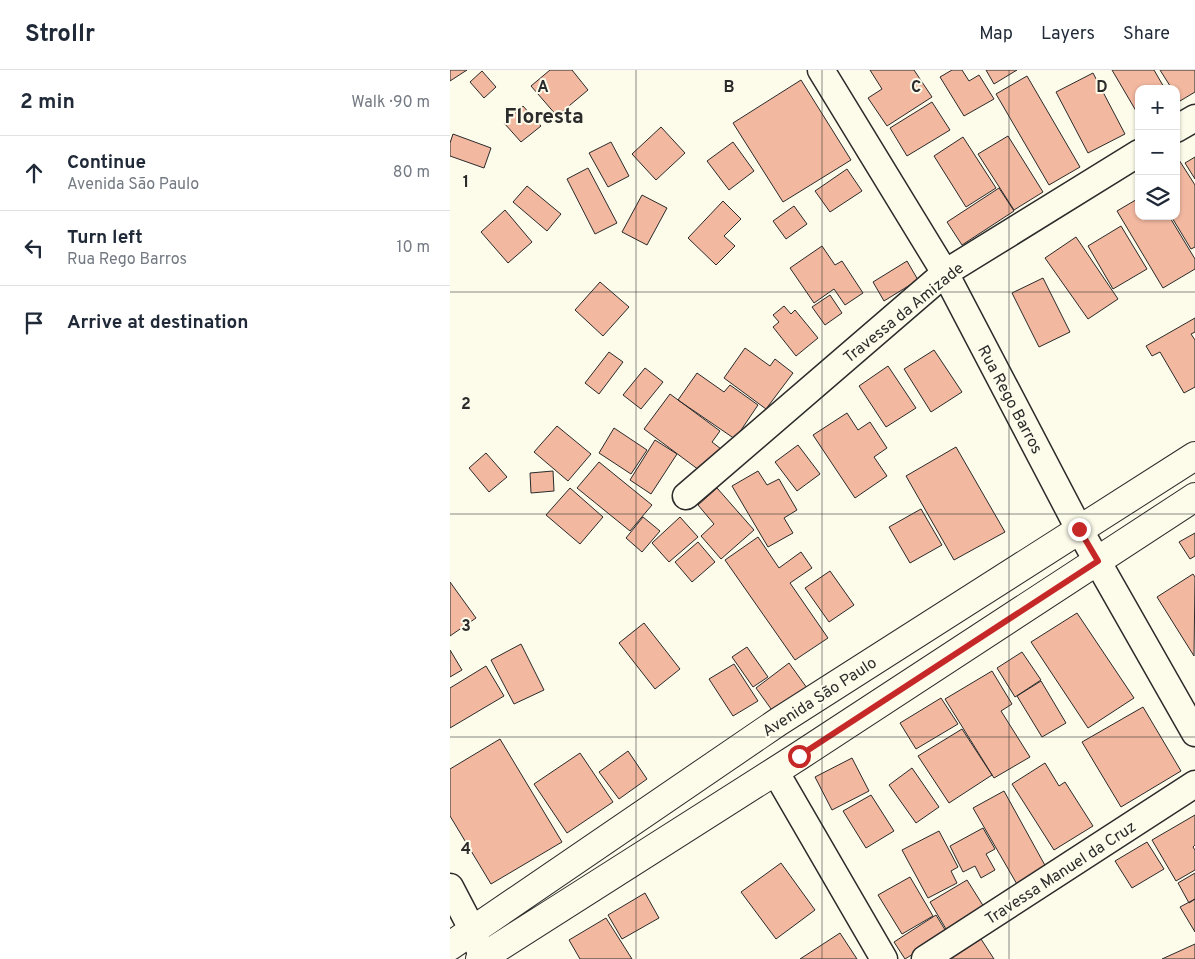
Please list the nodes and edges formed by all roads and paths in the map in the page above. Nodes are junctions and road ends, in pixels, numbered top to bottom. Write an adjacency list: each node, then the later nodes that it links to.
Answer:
1 (821, 70): 5 (street, Rua Rego Barros)
2 (1195, 118): 3 (street)
3 (1180, 127)
4 (1135, 155): 5 (street, Travessa da Amizade)
5 (945, 273): 7 (street, Travessa da Amizade); 9 (street, Rua Rego Barros)
6 (1195, 456): 9 (street, Avenida São Paulo)
7 (686, 496)
8 (1195, 497): 10 (street)
9 (1079, 529): 10 (street, Rua Rego Barros); 11 (street, Avenida São Paulo)
10 (1098, 561): 12 (street, Rua Rego Barros); 13 (street)
11 (778, 722): 13 (street); 17 (street, Avenida São Paulo)
12 (1195, 733)
13 (799, 756): 14 (street)
14 (775, 771): 19 (street); 20 (street)
15 (1195, 784): 21 (street, Travessa Manuel da Cruz)
16 (450, 887): 17 (street)
17 (473, 932): 18 (street, Avenida São Paulo); 19 (street)
18 (450, 946)
19 (482, 958)
20 (884, 959)
21 (925, 959)

